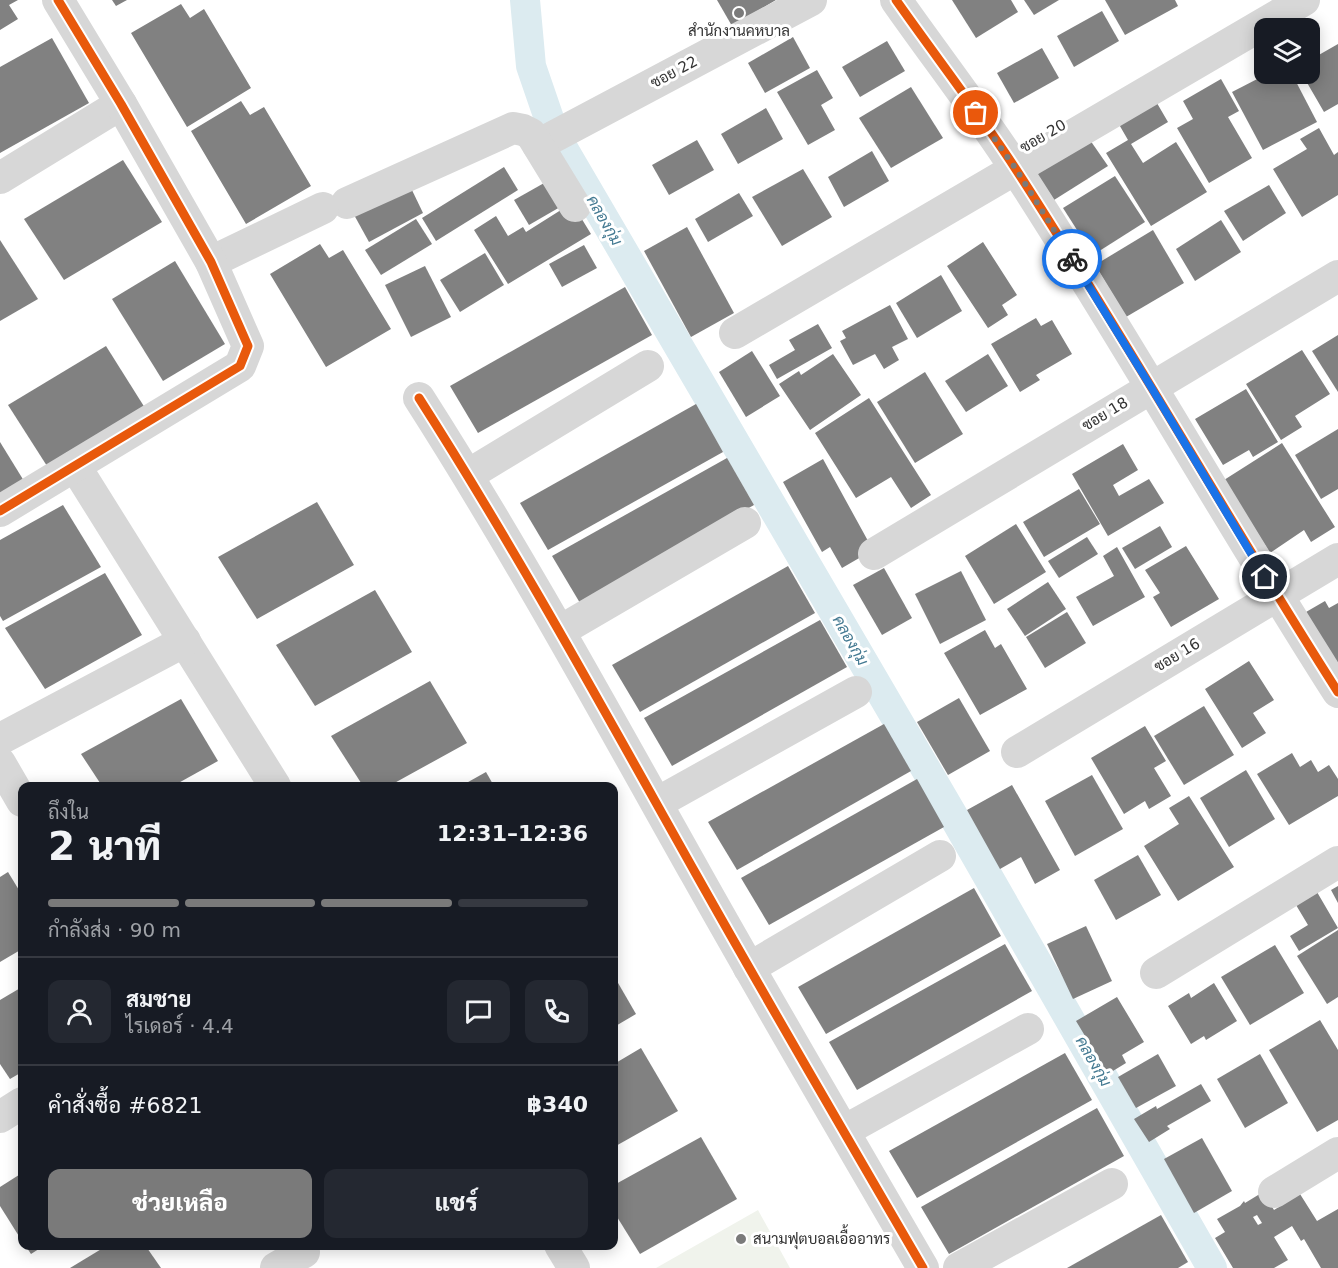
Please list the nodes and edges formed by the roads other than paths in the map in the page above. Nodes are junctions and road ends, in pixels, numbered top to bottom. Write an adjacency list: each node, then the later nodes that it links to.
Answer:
1 (58, 0): 5 (street)
2 (811, 0): 6 (street, ซอย 22)
3 (896, 0): 7 (street)
4 (1304, 0): 7 (street, ซอย 20)
5 (121, 104): 8 (street); 10 (street)
6 (549, 139): 9 (street); 10 (street)
7 (1016, 169): 12 (street, ซอย 20); 14 (street)
8 (0, 178)
9 (575, 206)
10 (210, 262): 16 (street)
11 (1338, 276): 14 (street, ซอย 18)
12 (735, 333)
13 (648, 366): 17 (street)
14 (1151, 387): 20 (street, ซอย 18); 22 (street)
15 (419, 398): 17 (street)
16 (75, 466): 18 (street); 24 (street)
17 (468, 475): 23 (street)
18 (0, 511)
19 (745, 523): 23 (street)
20 (874, 554)
21 (1338, 559): 22 (street, ซอย 16)
22 (1276, 596): 26 (street); 28 (street, ซอย 16)
23 (560, 631): 32 (street)
24 (185, 641): 27 (street); 30 (street)
25 (856, 692): 32 (street)
26 (1338, 692)
27 (0, 739)
28 (1017, 752)
29 (0, 763): 31 (street)
30 (273, 782)
31 (14, 800)
32 (657, 803): 35 (street)
33 (940, 856): 35 (street)
34 (1338, 862): 36 (street)
35 (749, 968): 40 (street)
36 (1156, 973)
37 (1028, 1029): 40 (street)
38 (18, 1106): 39 (street)
39 (0, 1117)
40 (844, 1131): 48 (street)
41 (1338, 1153): 43 (street)
42 (1112, 1184): 49 (street)
43 (1275, 1192)
44 (563, 1250): 47 (street)
45 (306, 1255): 46 (street)
46 (276, 1268)
47 (574, 1268)
48 (923, 1268)
49 (960, 1268)

